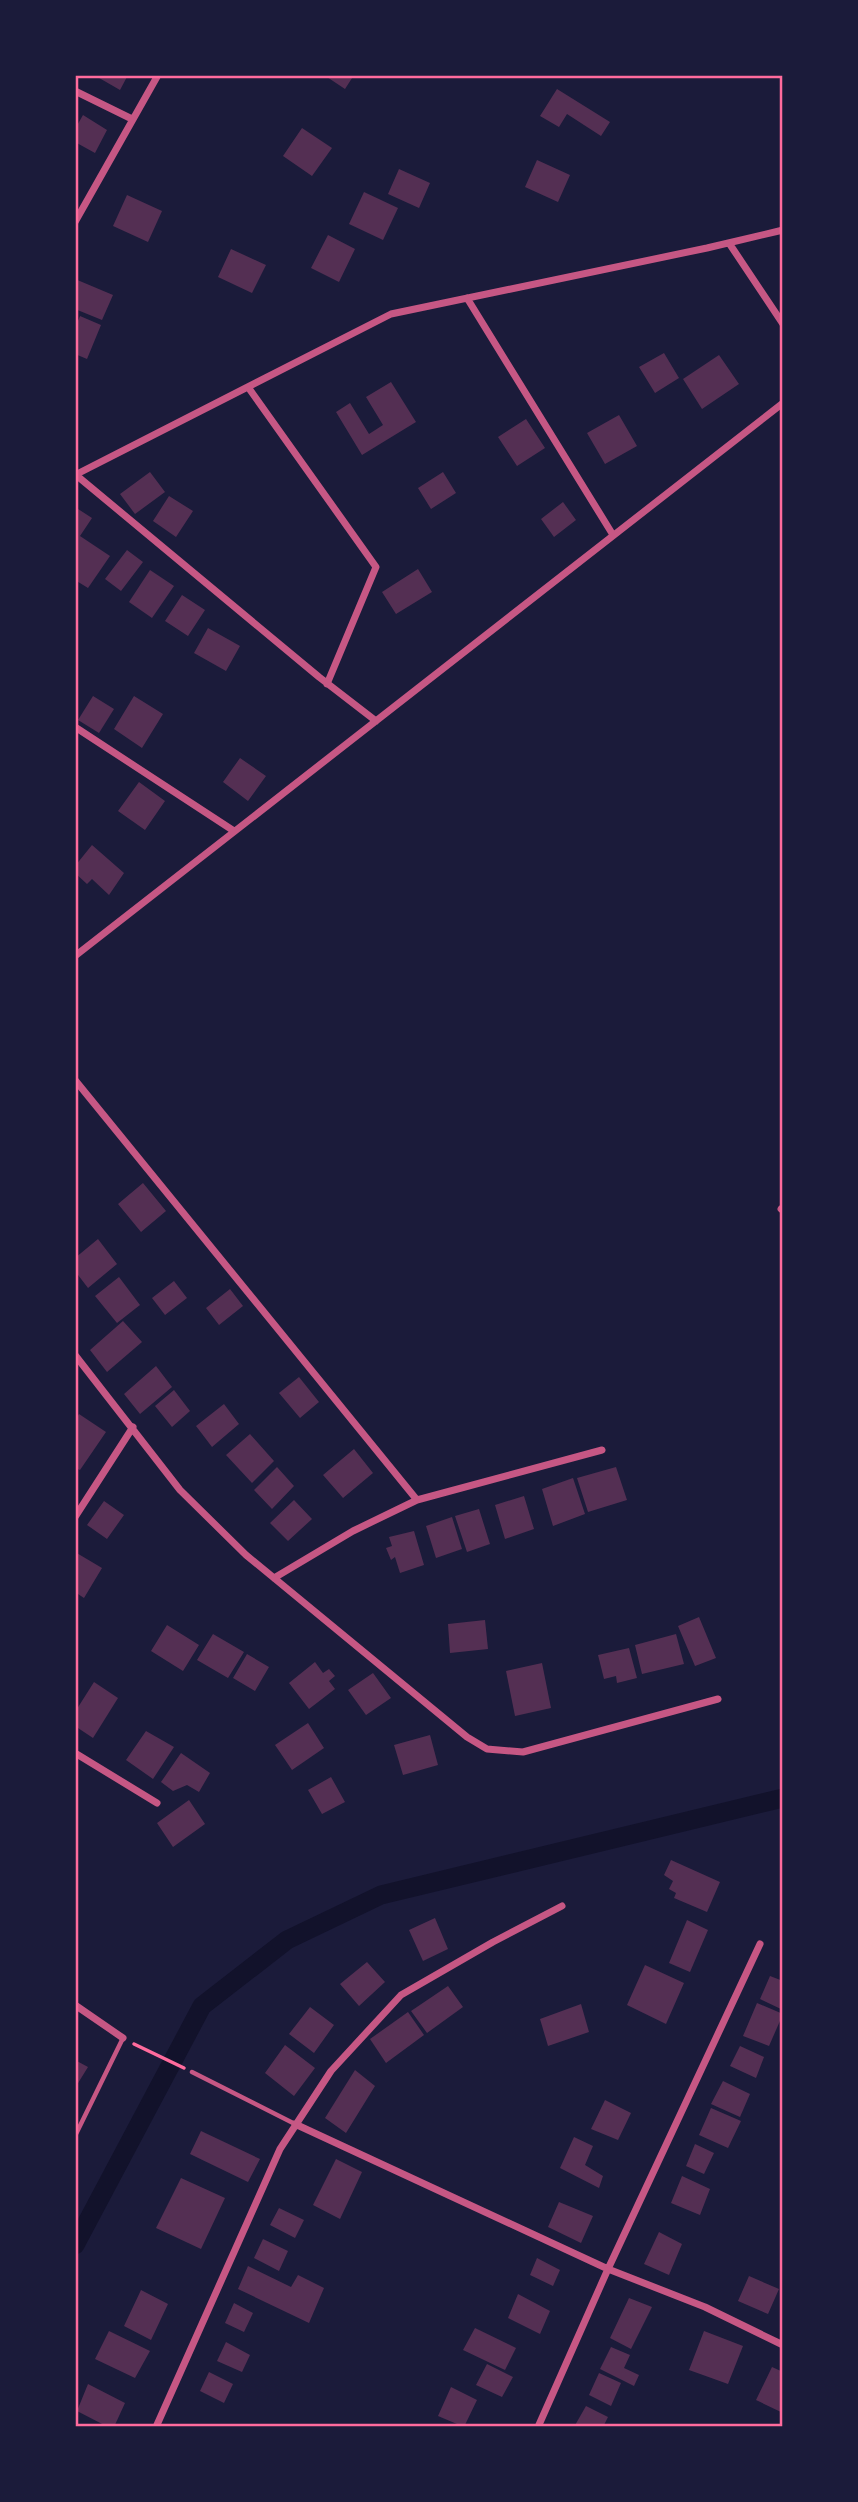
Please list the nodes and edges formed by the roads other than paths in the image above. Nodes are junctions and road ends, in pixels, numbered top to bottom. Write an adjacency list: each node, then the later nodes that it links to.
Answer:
1 (158, 75): 3 (street)
2 (75, 91): 3 (street)
3 (132, 119): 4 (street)
4 (75, 222)
5 (783, 230): 6 (street)
6 (729, 243): 7 (street); 8 (street)
7 (467, 298): 9 (street); 12 (street)
8 (783, 324)
9 (248, 387): 11 (street); 13 (street)
10 (783, 403): 12 (street)
11 (76, 475): 13 (street)
12 (613, 535): 14 (street)
13 (327, 684): 14 (street)
14 (376, 721): 16 (street)
15 (75, 727): 16 (street)
16 (234, 831): 17 (street)
17 (75, 956)
18 (75, 1080): 22 (street)
19 (75, 1355): 20 (street)
20 (133, 1427): 23 (street); 24 (street)
21 (602, 1450): 22 (street)
22 (417, 1500): 24 (street)
23 (75, 1517)
24 (274, 1578): 25 (street)
25 (718, 1699)
26 (75, 1753): 27 (street)
27 (158, 1803)
28 (562, 1906): 33 (street)
29 (760, 1944): 35 (street)
30 (75, 2005): 31 (street)
31 (123, 2038): 34 (lane)
32 (192, 2072): 33 (lane)
33 (295, 2124): 35 (street); 37 (street)
34 (75, 2136)
35 (608, 2269): 36 (street); 38 (street)
36 (783, 2345)
37 (156, 2427)
38 (538, 2427)

